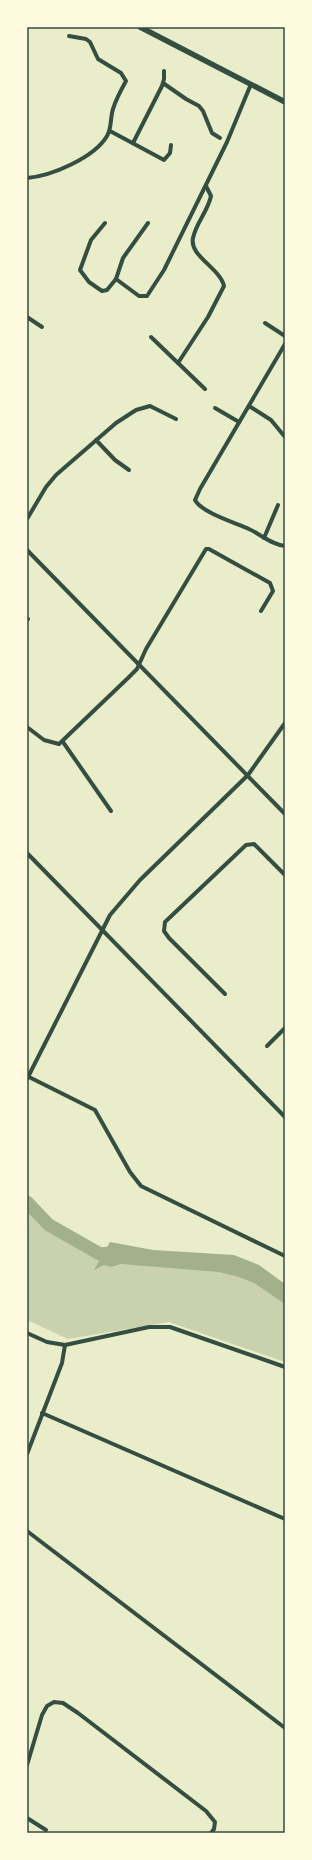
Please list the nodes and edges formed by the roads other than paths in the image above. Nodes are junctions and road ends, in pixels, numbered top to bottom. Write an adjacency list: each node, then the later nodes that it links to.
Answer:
1 (140, 27): 5 (street)
2 (69, 36): 7 (street)
3 (164, 71): 4 (street)
4 (162, 83): 8 (street); 9 (street)
5 (252, 84): 6 (street); 12 (street)
6 (285, 101)
7 (110, 131): 9 (street); 11 (street)
8 (220, 138)
9 (133, 143): 10 (street)
10 (171, 144)
11 (27, 178)
12 (206, 186): 15 (street); 22 (street)
13 (105, 223): 15 (street)
14 (148, 224): 15 (street)
15 (116, 279)
16 (27, 317): 18 (street)
17 (265, 322): 19 (street)
18 (42, 327)
19 (285, 336)
20 (151, 337): 22 (street)
21 (285, 344): 24 (street)
22 (178, 363): 23 (street)
23 (205, 389)
24 (249, 406): 27 (street); 28 (street)
25 (215, 408): 27 (street)
26 (176, 419): 29 (street)
27 (239, 422): 33 (street)
28 (285, 437)
29 (96, 440): 30 (street); 32 (street)
30 (129, 470)
31 (278, 504): 33 (street)
32 (27, 519)
33 (264, 538): 34 (street)
34 (285, 546)
35 (27, 550): 37 (street)
36 (261, 611): 37 (street)
37 (138, 664): 40 (street); 41 (street)
38 (285, 723): 41 (street)
39 (27, 727): 40 (street)
40 (63, 742): 42 (street)
41 (248, 775): 43 (street); 46 (street)
42 (111, 811)
43 (285, 814)
44 (27, 853): 46 (street)
45 (285, 874): 47 (street)
46 (102, 928): 50 (street); 51 (street)
47 (225, 994)
48 (285, 1028): 49 (street)
49 (267, 1046)
50 (28, 1077): 52 (street)
51 (285, 1117)
52 (285, 1256)
53 (27, 1333): 54 (street)
54 (65, 1345): 55 (street); 56 (street)
55 (285, 1367)
56 (42, 1413): 57 (street); 58 (street)
57 (27, 1454)
58 (285, 1519)
59 (27, 1531): 60 (street)
60 (285, 1728)
61 (27, 1765): 64 (street)
62 (27, 1818): 63 (street)
63 (46, 1830)
64 (211, 1833)

